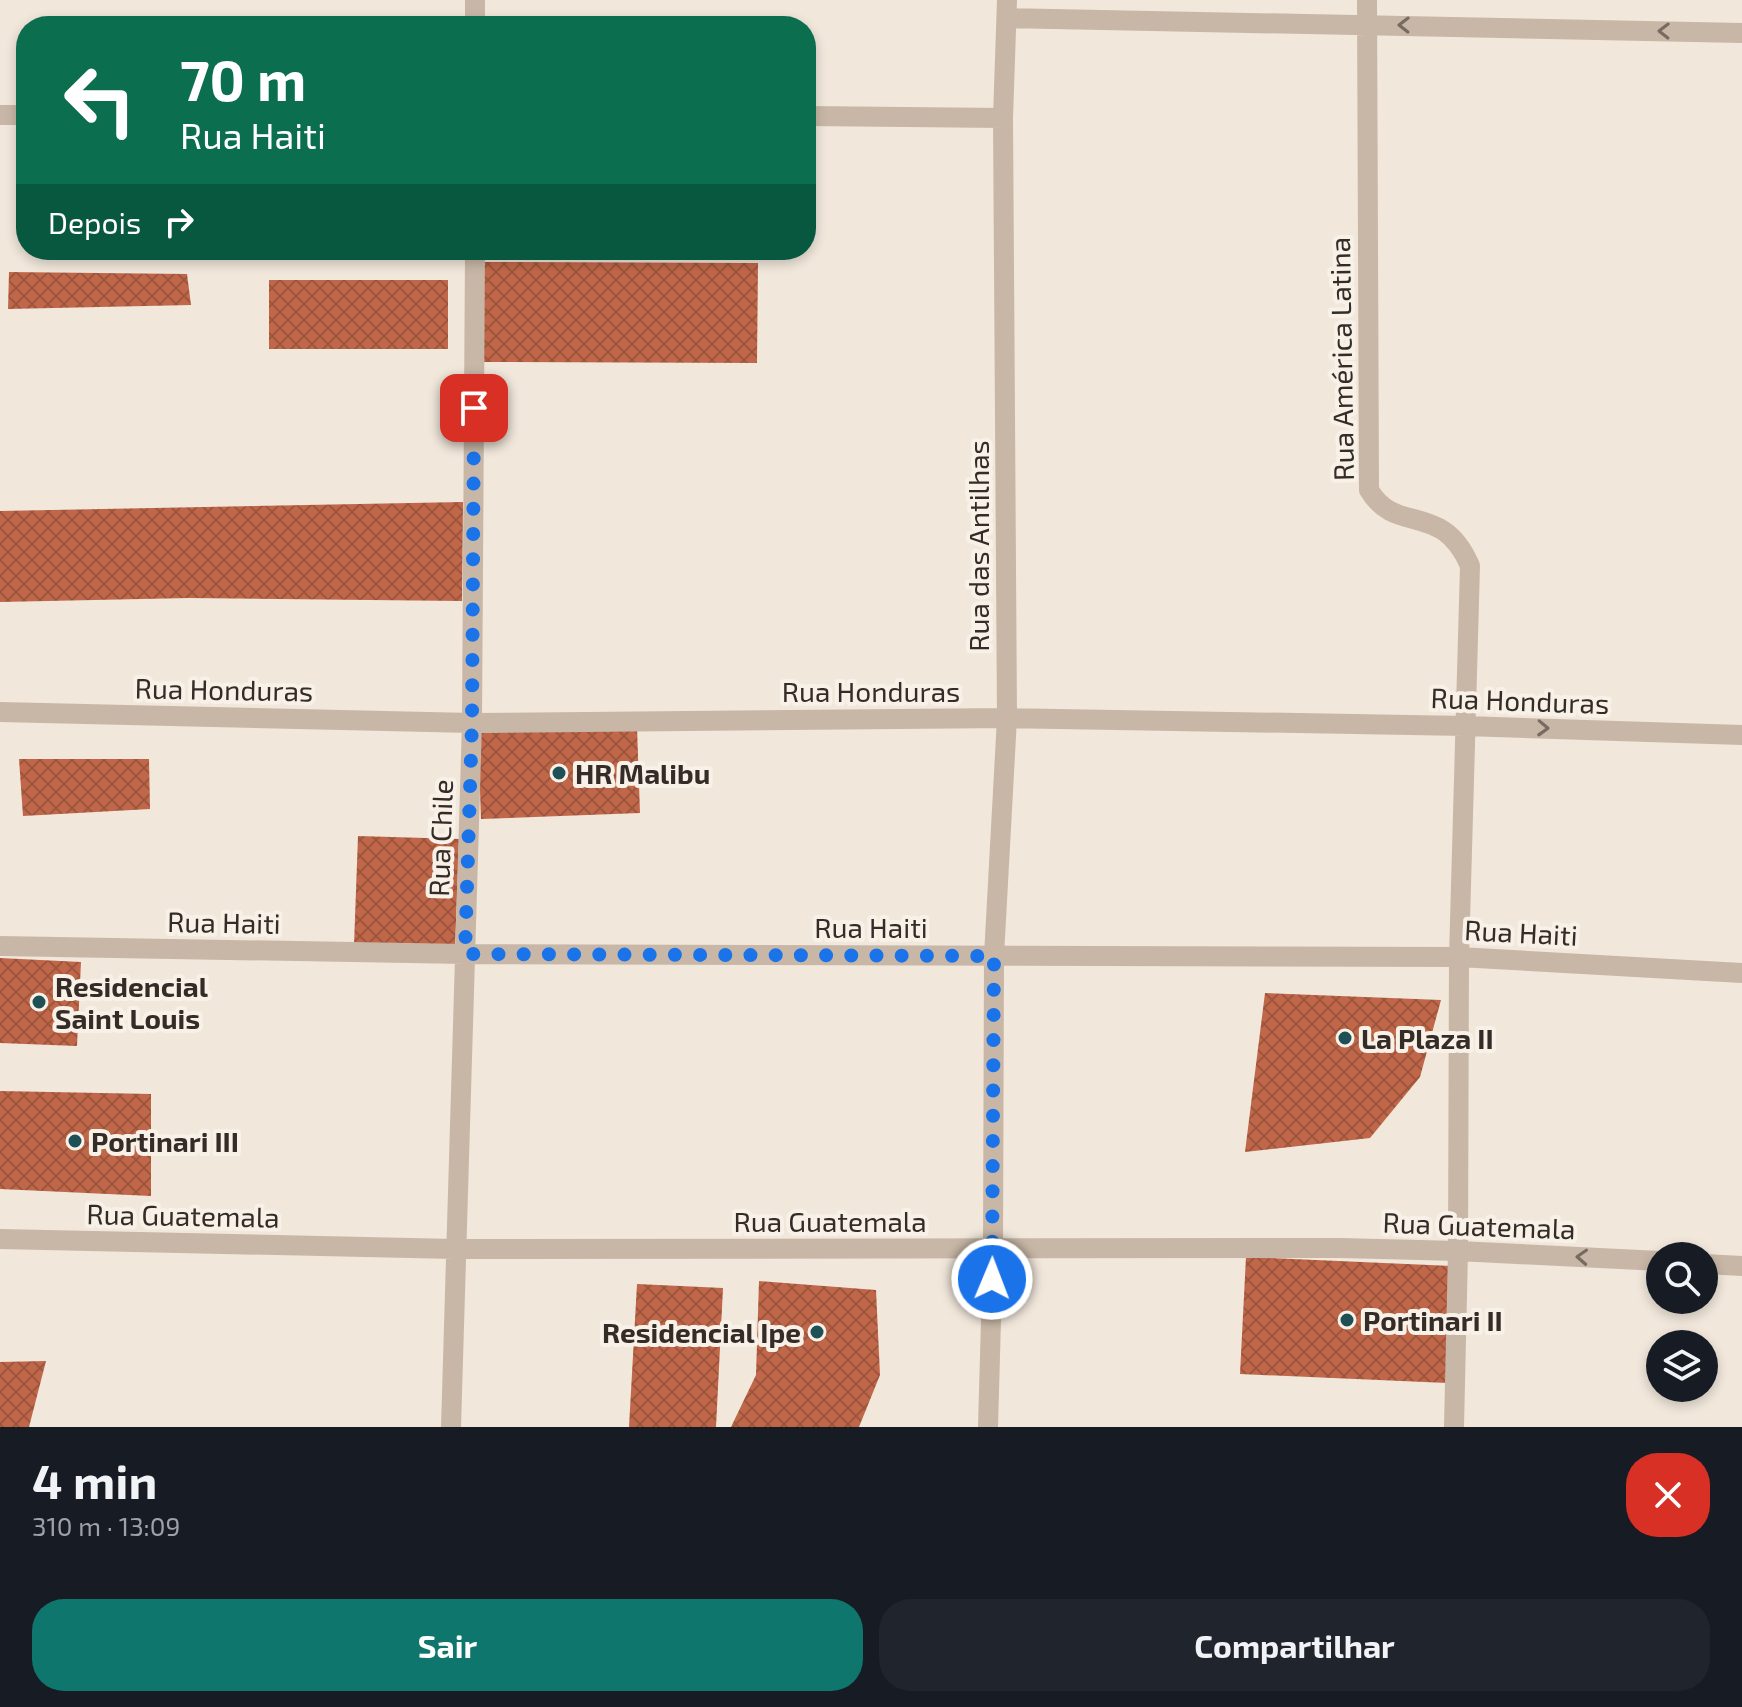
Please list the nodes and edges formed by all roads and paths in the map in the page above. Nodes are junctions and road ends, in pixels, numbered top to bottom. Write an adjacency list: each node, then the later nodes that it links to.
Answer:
1 (1367, 0): 3 (street, Rua América Latina)
2 (1007, 9): 3 (street); 6 (street, Rua das Antilhas)
3 (1367, 24): 4 (street, one-way to 3); 11 (street, Rua América Latina)
4 (1742, 33)
5 (816, 116): 6 (street)
6 (1003, 118): 9 (street, Rua das Antilhas)
7 (475, 260): 10 (street, Rua Chile)
8 (0, 712): 10 (street, Rua Honduras)
9 (1007, 718): 10 (street, Rua Honduras); 11 (street, Rua Honduras); 15 (street, Rua das Antilhas)
10 (472, 723): 14 (street, Rua Chile)
11 (1465, 726): 12 (street, Rua Honduras, one-way to 12); 16 (street, Rua América Latina)
12 (1742, 735)
13 (0, 946): 14 (street, Rua Haiti)
14 (465, 954): 15 (street, Rua Haiti); 19 (street, Rua Chile)
15 (994, 956): 16 (street, Rua Haiti); 20 (street, Rua das Antilhas)
16 (1459, 957): 17 (street, Rua Haiti); 21 (street, Rua América Latina)
17 (1742, 973)
18 (0, 1239): 19 (street, Rua Guatemala)
19 (455, 1249): 20 (street, Rua Guatemala); 25 (street, Rua Chile)
20 (993, 1249): 21 (street, Rua Guatemala); 26 (street, Rua das Antilhas)
21 (1458, 1251): 22 (street, Rua Guatemala, one-way to 21); 27 (street, Rua América Latina)
22 (1646, 1260)
23 (1718, 1265): 24 (street)
24 (1742, 1266)
25 (451, 1427)
26 (988, 1427)
27 (1454, 1427)

